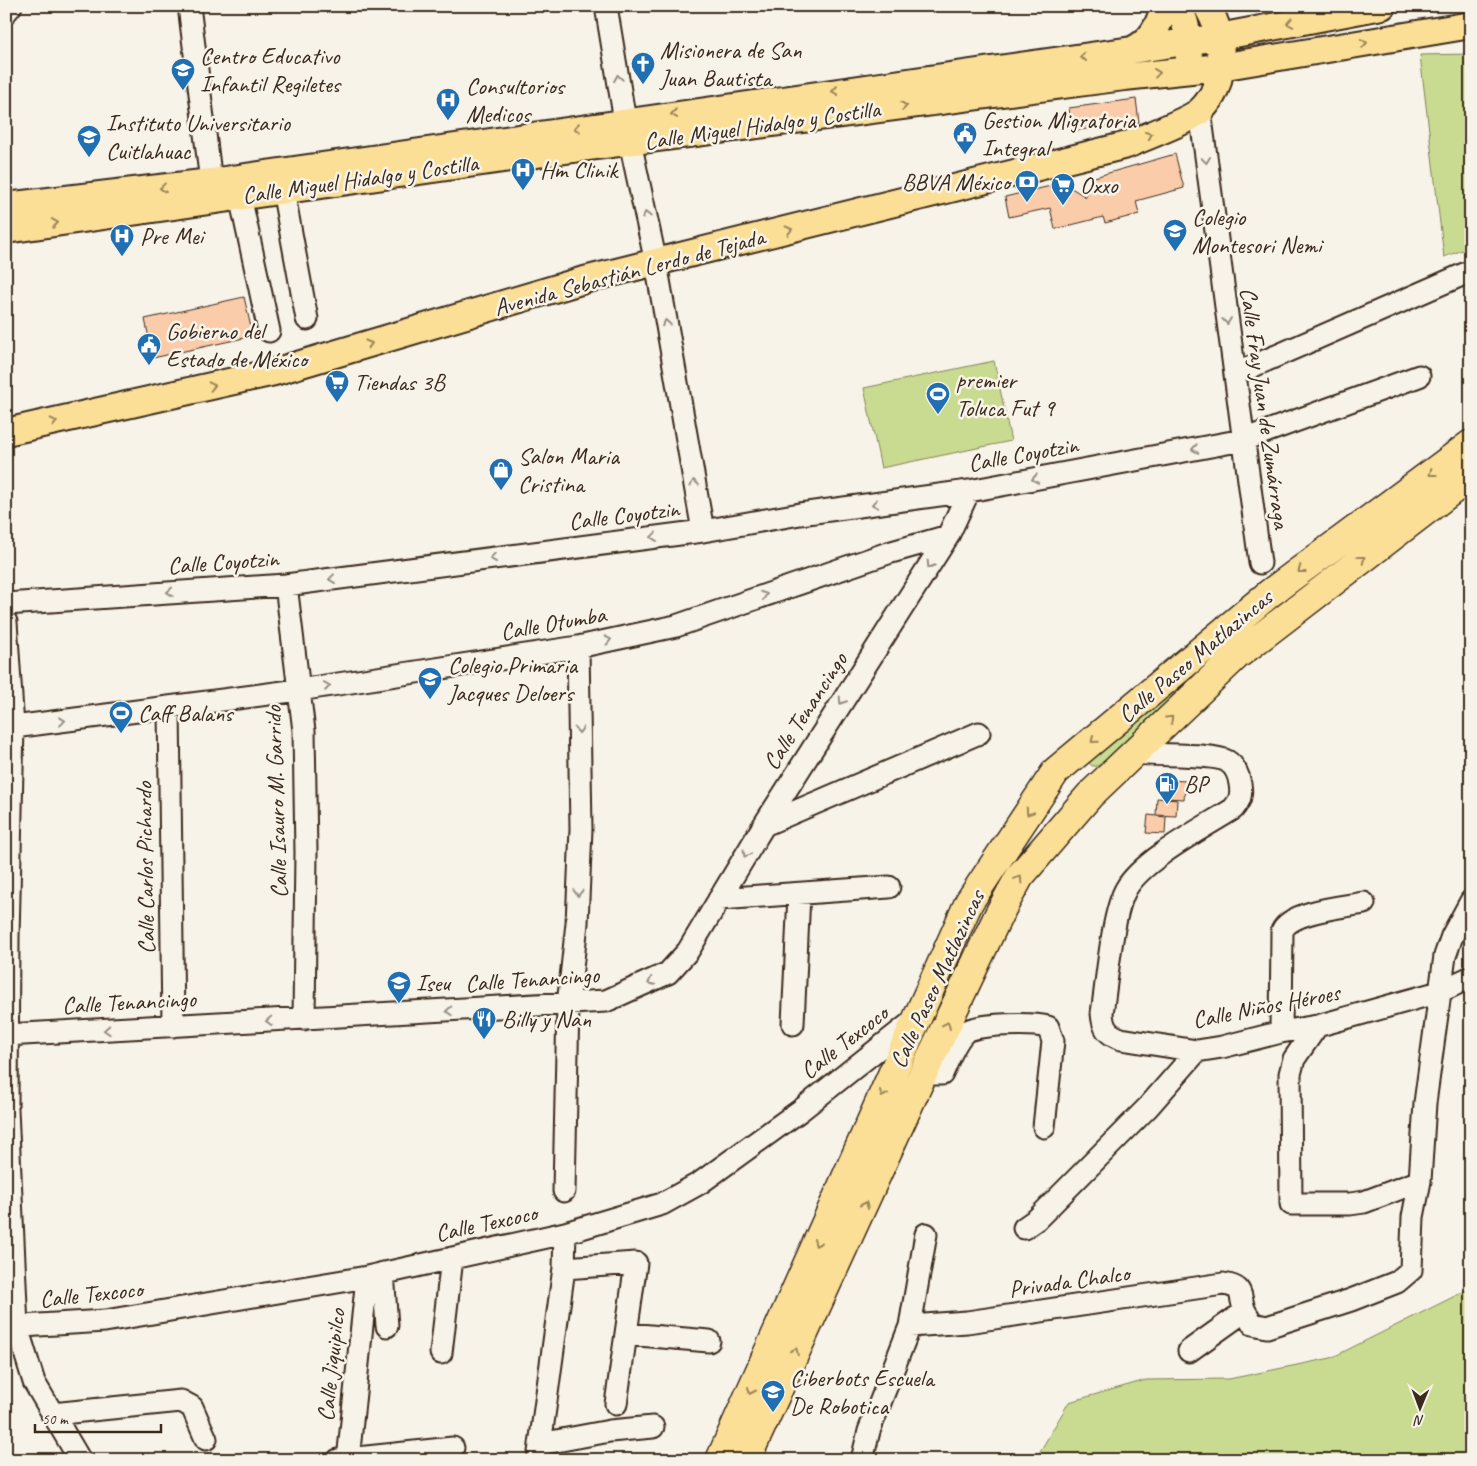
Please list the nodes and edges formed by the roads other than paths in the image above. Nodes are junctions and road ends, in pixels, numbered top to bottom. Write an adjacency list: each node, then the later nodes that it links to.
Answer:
1 (11, 6): 10 (street)
2 (189, 6): 19 (street)
3 (606, 6): 18 (street, one-way to 3)
4 (1164, 6): 14 (main road)
5 (1177, 6): 13 (main road)
6 (1207, 6): 12 (main road)
7 (1323, 6): 9 (main road)
8 (1382, 6): 9 (main road, Calle Miguel Hidalgo y Costilla)
9 (1355, 11): 12 (main road, Calle Miguel Hidalgo y Costilla, one-way to 12)
10 (6, 12)
11 (1471, 25): 15 (main road, Calle Miguel Hidalgo y Costilla, one-way to 11)
12 (1219, 37): 13 (main road, Calle Miguel Hidalgo y Costilla); 15 (main road)
13 (1188, 40): 14 (main road, Calle Miguel Hidalgo y Costilla); 16 (main road)
14 (1132, 50): 18 (main road, Calle Miguel Hidalgo y Costilla, one-way to 18)
15 (1220, 67): 16 (main road, Calle Miguel Hidalgo y Costilla); 17 (main road)
16 (1190, 69): 17 (main road); 18 (main road, Calle Miguel Hidalgo y Costilla, one-way to 16)
17 (1200, 111): 24 (main road, Avenida Sebastián Lerdo de Tejada, one-way to 17); 28 (street, Calle Fray Juan de Zumárraga, one-way to 28)
18 (628, 132): 19 (main road, Calle Miguel Hidalgo y Costilla, one-way to 19); 20 (main road, Calle Miguel Hidalgo y Costilla); 24 (street, one-way to 18)
19 (211, 182): 22 (main road, Calle Miguel Hidalgo y Costilla, one-way to 22)
20 (283, 190): 21 (main road, Calle Miguel Hidalgo y Costilla); 26 (street)
21 (240, 196): 23 (main road, Calle Miguel Hidalgo y Costilla, one-way to 21); 27 (street)
22 (6, 206)
23 (6, 230)
24 (656, 263): 30 (main road, Avenida Sebastián Lerdo de Tejada, one-way to 24); 35 (street, one-way to 24)
25 (1471, 271): 28 (street)
26 (307, 319)
27 (269, 331)
28 (1235, 374): 31 (street, Calle Fray Juan de Zumárraga)
29 (1419, 376): 31 (street, Calle Coyotzin)
30 (6, 432)
31 (1243, 440): 34 (street, Calle Coyotzin, one-way to 34); 37 (street, Calle Fray Juan de Zumárraga)
32 (1471, 444): 56 (highway, Calle Paseo Matlazincas, one-way to 56)
33 (1471, 476): 46 (highway, Calle Paseo Matlazincas, one-way to 33)
34 (969, 491): 35 (street, Calle Coyotzin, one-way to 35); 36 (street, Calle Tenancingo)
35 (702, 531): 38 (street, Calle Coyotzin, one-way to 38)
36 (948, 536): 41 (street, Calle Otumba, one-way to 36); 47 (street, Calle Tenancingo, one-way to 47)
37 (1260, 563)
38 (286, 585): 39 (street, Calle Coyotzin, one-way to 39); 42 (street, Calle Isauro M. Garrido)
39 (6, 604)
40 (6, 622): 44 (street)
41 (578, 647): 42 (street, Calle Otumba, one-way to 41); 55 (street, one-way to 55)
42 (299, 690): 43 (street, Calle Otumba); 57 (street, Calle Isauro M. Garrido)
43 (169, 708): 44 (street, Calle Otumba, one-way to 43); 59 (street, Calle Carlos Pichardo)
44 (10, 727): 62 (street)
45 (979, 733): 47 (street)
46 (1135, 753): 63 (street, Calle Niños Héroes); 64 (highway, Calle Paseo Matlazincas, one-way to 46)
47 (764, 824): 50 (street, Calle Tenancingo, one-way to 50)
48 (889, 887): 49 (street)
49 (799, 894): 50 (street); 58 (street)
50 (719, 899): 55 (street, Calle Tenancingo, one-way to 55)
51 (1471, 901): 54 (street)
52 (1364, 903): 61 (street)
53 (1471, 977): 54 (street, Calle Niños Héroes)
54 (1439, 992): 60 (street, Calle Niños Héroes); 66 (street)
55 (568, 1005): 57 (street, Calle Tenancingo, one-way to 57); 67 (street)
56 (917, 1018): 69 (street, Calle Texcoco); 90 (highway, Calle Paseo Matlazincas, one-way to 90)
57 (304, 1019): 59 (street, Calle Tenancingo, one-way to 59)
58 (793, 1024)
59 (173, 1026): 62 (street, Calle Tenancingo, one-way to 62)
60 (1317, 1026): 61 (street, Calle Niños Héroes); 66 (street)
61 (1281, 1032): 63 (street, Calle Niños Héroes)
62 (7, 1035): 77 (street)
63 (1197, 1051): 68 (street)
64 (923, 1074): 65 (street); 91 (highway, Calle Paseo Matlazincas, one-way to 64)
65 (1044, 1126)
66 (1420, 1181): 74 (street)
67 (564, 1191)
68 (1024, 1228)
69 (565, 1233): 71 (street, Calle Texcoco); 72 (street)
70 (926, 1234): 76 (street)
71 (452, 1258): 73 (street, Calle Texcoco); 81 (street)
72 (564, 1268): 78 (street); 87 (street)
73 (375, 1275): 75 (street); 77 (street, Calle Texcoco); 89 (street, Calle Jiquipilco)
74 (1249, 1317): 76 (street, Privada Chalco); 80 (street)
75 (387, 1326)
76 (910, 1326): 92 (street)
77 (12, 1327): 83 (street)
78 (627, 1334): 79 (street); 82 (street)
79 (709, 1341)
80 (1189, 1352)
81 (441, 1353)
82 (616, 1404)
83 (52, 1414): 85 (street); 88 (street)
84 (653, 1427): 87 (street)
85 (206, 1439)
86 (452, 1448): 89 (street)
87 (539, 1452)
88 (80, 1460)
89 (345, 1460)
90 (720, 1460)
91 (746, 1460)
92 (862, 1460)

